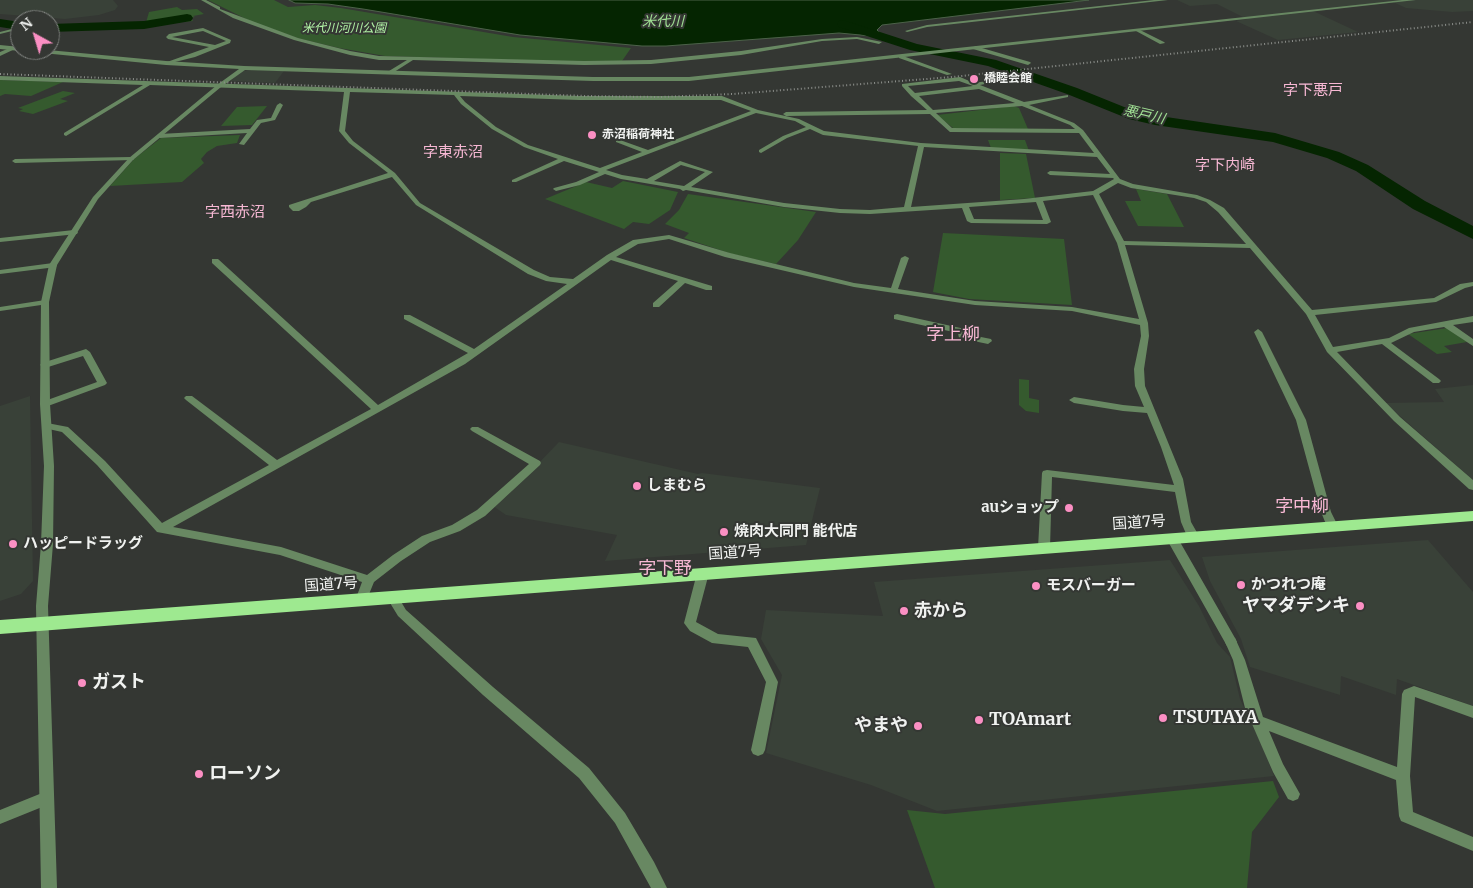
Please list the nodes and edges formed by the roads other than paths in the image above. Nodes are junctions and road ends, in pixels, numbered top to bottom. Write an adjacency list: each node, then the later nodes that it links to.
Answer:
1 (203, 0): 12 (street)
2 (1166, 0): 5 (street)
3 (1414, 0): 4 (street)
4 (1138, 30): 7 (street); 9 (street)
5 (907, 31)
6 (879, 42): 12 (street)
7 (1162, 43)
8 (215, 48): 8 (street); 13 (street)
9 (975, 48): 11 (street); 14 (street)
10 (60, 53): 13 (street)
11 (904, 57): 16 (street); 17 (street)
12 (412, 59): 16 (street)
13 (170, 63): 15 (street)
14 (1028, 63)
15 (244, 68): 16 (street); 22 (street)
16 (391, 72)
17 (949, 74)
18 (0, 78): 20 (street)
19 (1000, 80): 21 (street)
20 (148, 84): 22 (street); 36 (street)
21 (974, 84): 23 (street); 26 (street)
22 (219, 86): 24 (street); 37 (street)
23 (981, 87): 26 (street); 28 (street)
24 (347, 91): 25 (street); 49 (street)
25 (456, 94): 30 (street); 44 (street)
26 (912, 95): 31 (street)
27 (1066, 96): 28 (street)
28 (1023, 104): 31 (street); 35 (street)
29 (280, 105): 34 (street)
30 (756, 111): 32 (street); 42 (street)
31 (930, 112): 32 (street); 35 (street)
32 (770, 114): 33 (street)
33 (810, 127): 40 (street); 41 (street)
34 (252, 131): 37 (street); 39 (street)
35 (1081, 131): 43 (street)
36 (66, 134)
37 (160, 136): 45 (street)
38 (618, 141): 42 (street)
39 (242, 144)
40 (921, 145): 43 (street); 59 (street)
41 (761, 151)
42 (647, 152): 47 (street)
43 (1100, 155): 50 (street)
44 (564, 159): 47 (street); 51 (street)
45 (131, 160): 46 (street); 60 (street)
46 (15, 161)
47 (603, 171): 52 (street); 53 (street)
48 (1050, 173): 50 (street)
49 (393, 174): 57 (street); 70 (street)
50 (1116, 178): 55 (street); 63 (street)
51 (514, 181)
52 (647, 182): 54 (street); 54 (street)
53 (556, 189)
54 (683, 189): 59 (street)
55 (1095, 192): 56 (street); 62 (street)
56 (1039, 199): 58 (street); 58 (street)
57 (309, 200)
58 (965, 205): 59 (street)
59 (907, 209)
60 (74, 232): 61 (street); 67 (street)
61 (0, 240)
62 (1121, 243): 63 (street); 81 (street)
63 (1250, 246): 77 (street)
64 (610, 257): 69 (street); 70 (street); 73 (street)
65 (904, 258): 73 (street)
66 (215, 261): 94 (street)
67 (53, 265): 68 (street); 74 (street)
68 (0, 272)
69 (683, 280): 72 (street); 75 (street)
70 (574, 282): 88 (street)
71 (1473, 284): 77 (street)
72 (710, 288)
73 (894, 290): 81 (street)
74 (46, 302): 76 (street); 89 (street)
75 (656, 305)
76 (0, 309)
77 (1310, 313): 87 (street)
78 (407, 317): 88 (street)
79 (897, 317): 84 (street)
80 (1473, 320): 82 (street)
81 (1144, 323): 95 (street)
82 (1446, 324): 85 (street); 86 (street)
83 (1258, 332): 102 (street)
84 (988, 341)
85 (1384, 341): 87 (street); 90 (street)
86 (1473, 343)
87 (1330, 350): 99 (street)
88 (474, 353): 94 (street)
89 (45, 365): 93 (street); 93 (street)
90 (1436, 381)
91 (189, 398): 98 (street)
92 (1074, 400): 95 (street)
93 (46, 404): 96 (street)
94 (377, 409): 98 (street)
95 (1151, 410): 100 (street)
96 (48, 426): 103 (street); 111 (street)
97 (475, 429): 108 (street)
98 (276, 465): 103 (street)
99 (1473, 486)
100 (1180, 489): 104 (street); 106 (street)
101 (1473, 516): 102 (highway, 国道7号)
102 (1332, 526): 104 (highway, 国道7号)
103 (161, 529): 108 (street)
104 (1193, 536): 105 (highway, 国道7号)
105 (1172, 538): 106 (highway, 国道7号); 114 (street)
106 (1044, 548): 107 (highway, 国道7号)
107 (703, 573): 109 (highway, 国道7号); 115 (street)
108 (369, 580): 110 (street)
109 (393, 598): 110 (highway, 国道7号); 122 (street)
110 (361, 601): 111 (highway, 国道7号)
111 (42, 624): 112 (highway, 国道7号); 118 (street)
112 (0, 627)
113 (1473, 712): 116 (street)
114 (1258, 721): 116 (street); 117 (street)
115 (758, 750)
116 (1403, 776): 120 (street)
117 (1293, 794)
118 (47, 798): 119 (street); 121 (street)
119 (0, 817)
120 (1473, 844)
121 (48, 888)
122 (659, 888)

